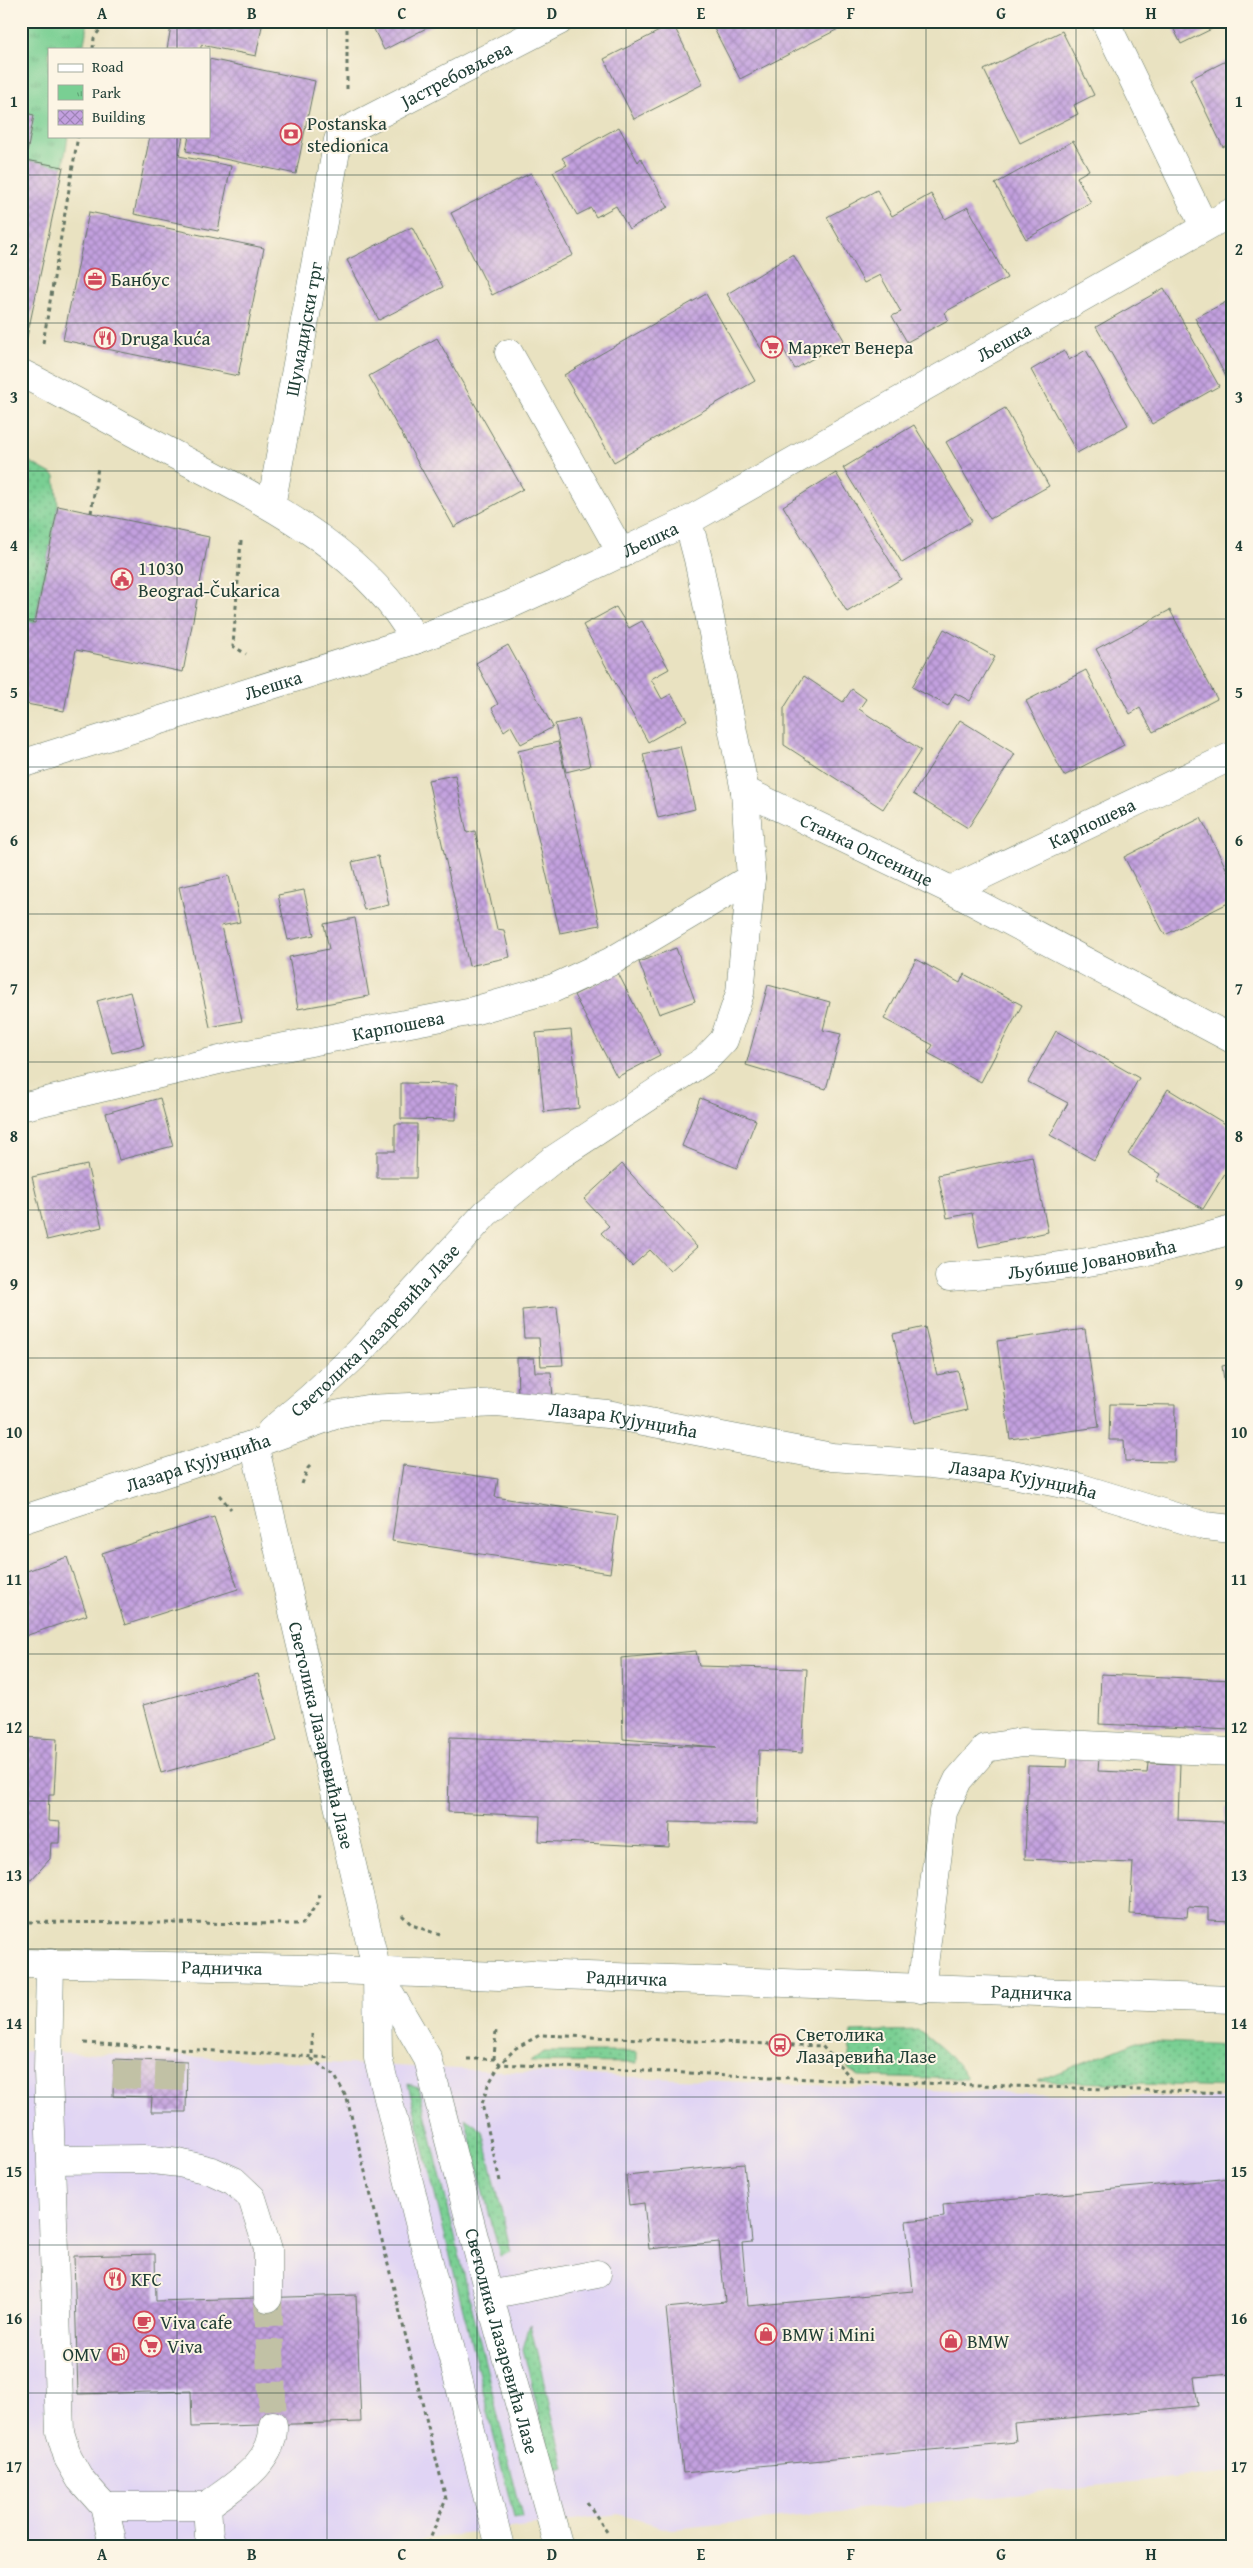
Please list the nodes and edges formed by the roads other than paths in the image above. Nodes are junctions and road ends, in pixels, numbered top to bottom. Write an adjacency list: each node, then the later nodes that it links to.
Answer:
1 (559, 21): 3 (street, Јастребовљева)
2 (1105, 21): 5 (street)
3 (341, 141): 8 (street, Шумадијски трг)
4 (1232, 212): 5 (street, Љешка)
5 (1204, 226): 9 (street, Љешка)
6 (509, 353): 10 (street)
7 (29, 377): 8 (street)
8 (271, 506): 11 (street)
9 (688, 521): 10 (street, Љешка); 14 (street)
10 (622, 554): 11 (street, Љешка)
11 (414, 640): 13 (street, Љешка)
12 (1232, 756): 16 (street, Карпошева)
13 (21, 764)
14 (745, 791): 15 (street, Светолика Лазаревића Лазе); 16 (street, Станка Опсенице)
15 (751, 878): 18 (street, Карпошева); 21 (street, Светолика Лазаревића Лазе)
16 (952, 890): 17 (street, Станка Опсенице)
17 (1232, 1039)
18 (21, 1108)
19 (1232, 1230): 20 (street, Љубише Јовановића)
20 (949, 1277)
21 (254, 1444): 22 (street, Лазара Кујунџића); 23 (street, Лазара Кујунџића); 27 (street, Светолика Лазаревића Лазе)
22 (21, 1520)
23 (1232, 1529)
24 (1232, 1752): 28 (street)
25 (21, 1963): 26 (street, Радничка)
26 (50, 1963): 27 (street, Радничка); 30 (street)
27 (377, 1972): 28 (street, Радничка); 32 (street, Светолика Лазаревића Лазе); 39 (street, Светолика Лазаревића Лазе)
28 (920, 1989): 29 (street, Радничка)
29 (1232, 1999)
30 (52, 2160): 33 (street); 35 (street)
31 (597, 2274): 32 (street)
32 (489, 2295): 40 (street, Светолика Лазаревића Лазе)
33 (268, 2298)
34 (273, 2425): 36 (street)
35 (104, 2506): 36 (street); 37 (street)
36 (207, 2506): 38 (street)
37 (110, 2547)
38 (213, 2547)
39 (500, 2547)
40 (559, 2547)

